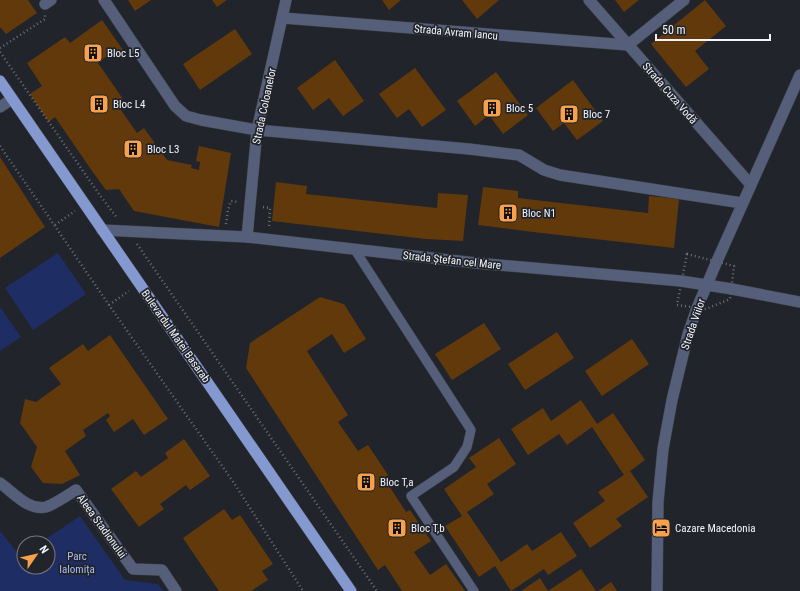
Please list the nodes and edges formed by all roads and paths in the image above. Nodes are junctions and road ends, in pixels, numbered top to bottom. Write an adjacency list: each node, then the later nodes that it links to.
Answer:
1 (104, 0): 14 (street)
2 (286, 0): 6 (street, Strada Coloanelor)
3 (589, 0): 7 (street, Strada Cuza Vodă)
4 (684, 0): 7 (street)
5 (48, 2): 8 (path)
6 (283, 18): 7 (street, Strada Avram Iancu); 14 (street, Strada Coloanelor)
7 (628, 45): 16 (street, Strada Cuza Vodă)
8 (0, 48)
9 (0, 52): 17 (path)
10 (800, 75): 16 (street, Strada Viilor)
11 (0, 81): 12 (main road, Bulevardul Matei Basarab)
12 (12, 99): 13 (street); 19 (main road, Bulevardul Matei Basarab)
13 (0, 107)
14 (257, 130): 18 (street); 20 (street, Strada Coloanelor)
15 (0, 146): 27 (path)
16 (750, 185): 18 (street, Strada Viilor)
17 (99, 194)
18 (742, 203): 23 (street, Strada Viilor)
19 (102, 230): 20 (street, Strada Ștefan cel Mare); 28 (main road, Bulevardul Matei Basarab)
20 (247, 237): 21 (street, Strada Ștefan cel Mare)
21 (355, 250): 23 (street, Strada Ștefan cel Mare); 30 (lane)
22 (156, 272): 29 (path)
23 (708, 285): 24 (street, Strada Ștefan cel Mare); 31 (street, Strada Viilor)
24 (800, 302)
25 (0, 483): 26 (street, Aleea Stadionului)
26 (176, 591)
27 (303, 591)
28 (351, 591)
29 (377, 591)
30 (474, 591)
31 (656, 591)

